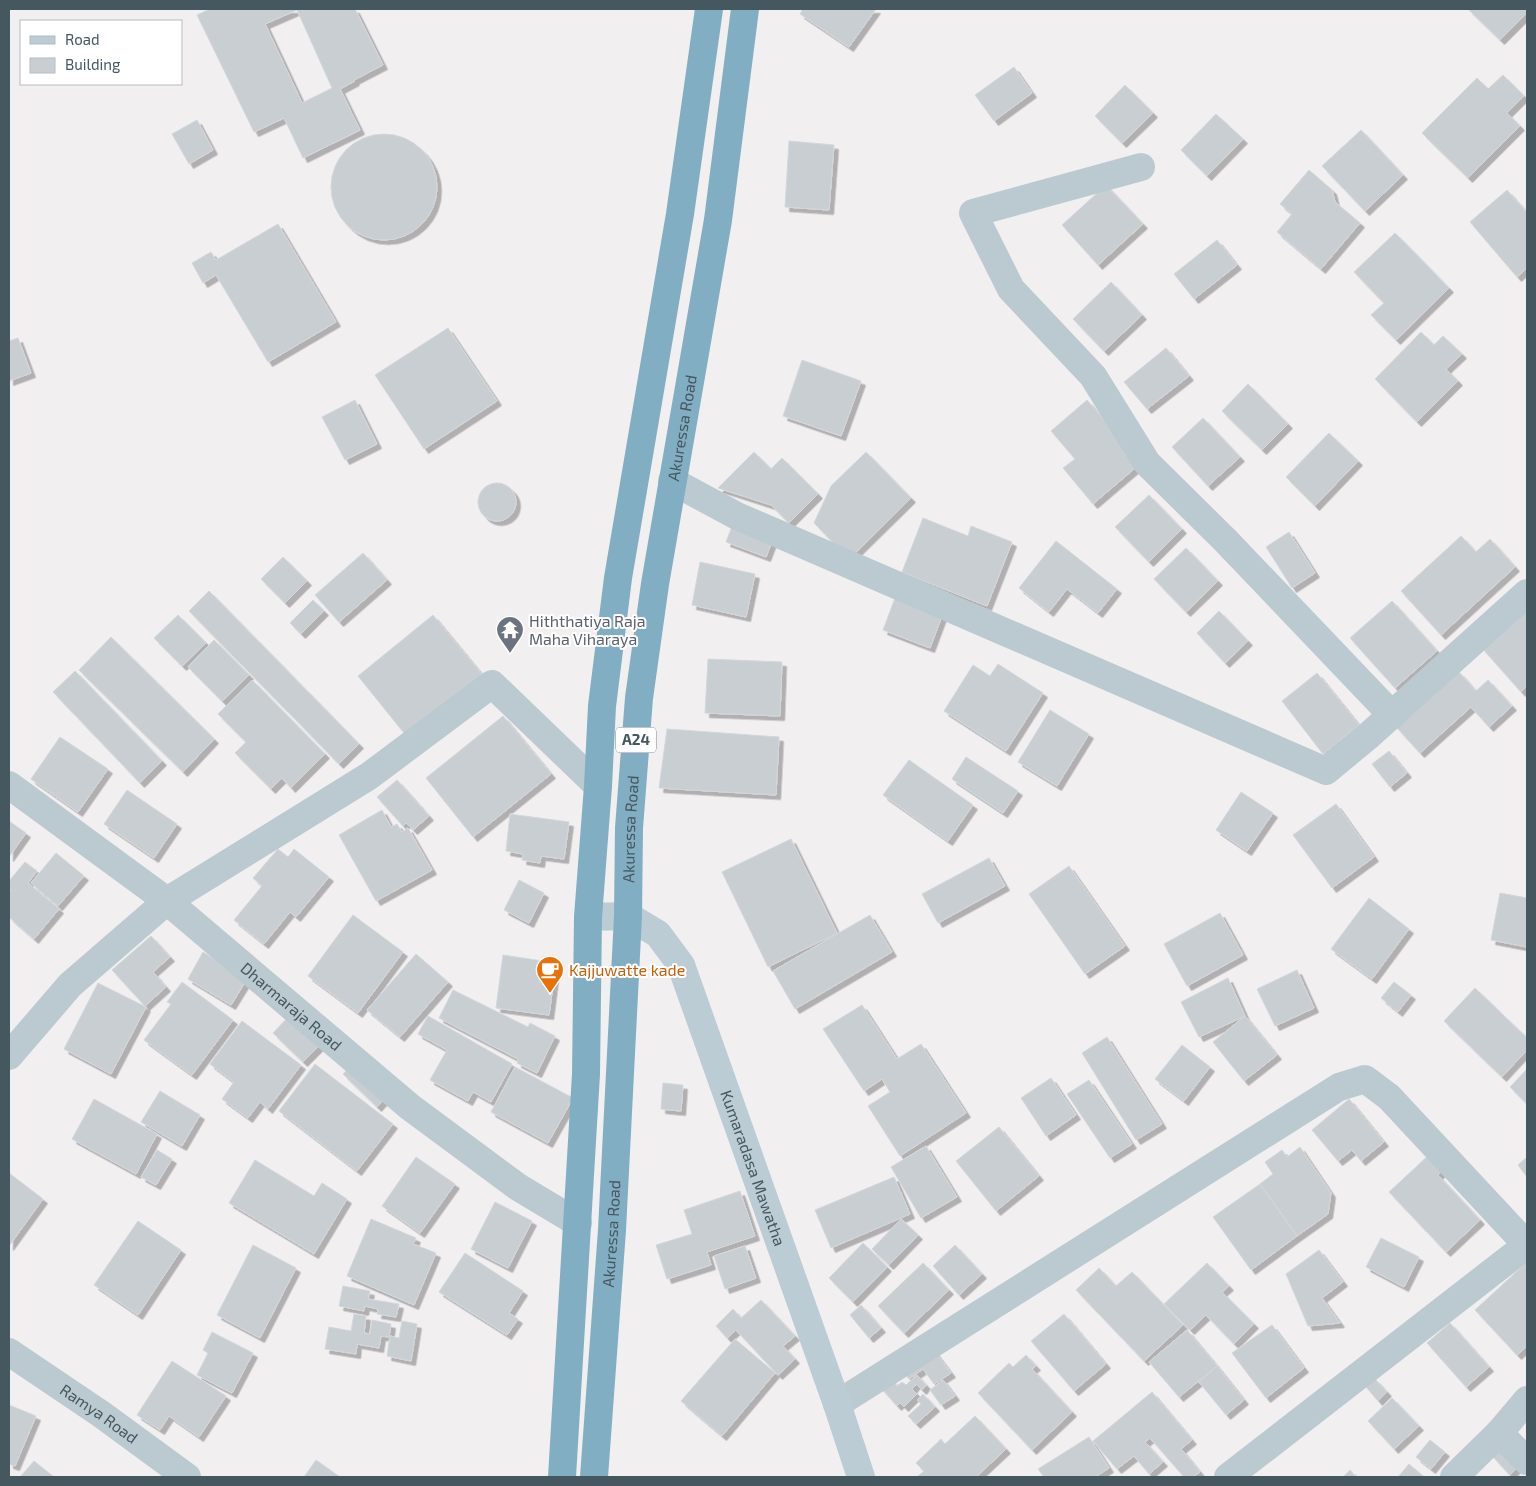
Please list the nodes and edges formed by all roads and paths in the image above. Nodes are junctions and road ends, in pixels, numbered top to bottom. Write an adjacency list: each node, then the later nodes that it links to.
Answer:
1 (709, 9): 4 (highway, Akuressa Road / A24)
2 (745, 9): 5 (highway, Akuressa Road / A24)
3 (1141, 167): 8 (street)
4 (680, 214): 5 (highway); 10 (highway, Akuressa Road / A24)
5 (718, 220): 6 (highway, Akuressa Road / A24)
6 (672, 481): 8 (street); 12 (highway, Akuressa Road / A24)
7 (1527, 594): 8 (street)
8 (1392, 714)
9 (9, 785): 11 (street, Dharmaraja Road)
10 (598, 786): 11 (street); 13 (highway, Akuressa Road / A24)
11 (167, 901): 14 (street); 15 (street, Dharmaraja Road)
12 (628, 916): 13 (main road); 19 (main road, Kumaradasa Mawatha); 24 (highway, Akuressa Road / A24)
13 (588, 917): 15 (highway, Akuressa Road / A24)
14 (9, 1056)
15 (578, 1223): 23 (highway, Akuressa Road / A24)
16 (1527, 1245): 19 (street); 26 (street)
17 (9, 1352): 22 (street, Ramya Road)
18 (1527, 1400): 20 (street)
19 (837, 1404): 25 (main road, Kumaradasa Mawatha)
20 (1499, 1433): 21 (street); 27 (street)
21 (1527, 1460)
22 (186, 1477)
23 (562, 1477)
24 (594, 1477)
25 (861, 1477)
26 (1228, 1477)
27 (1454, 1477)

